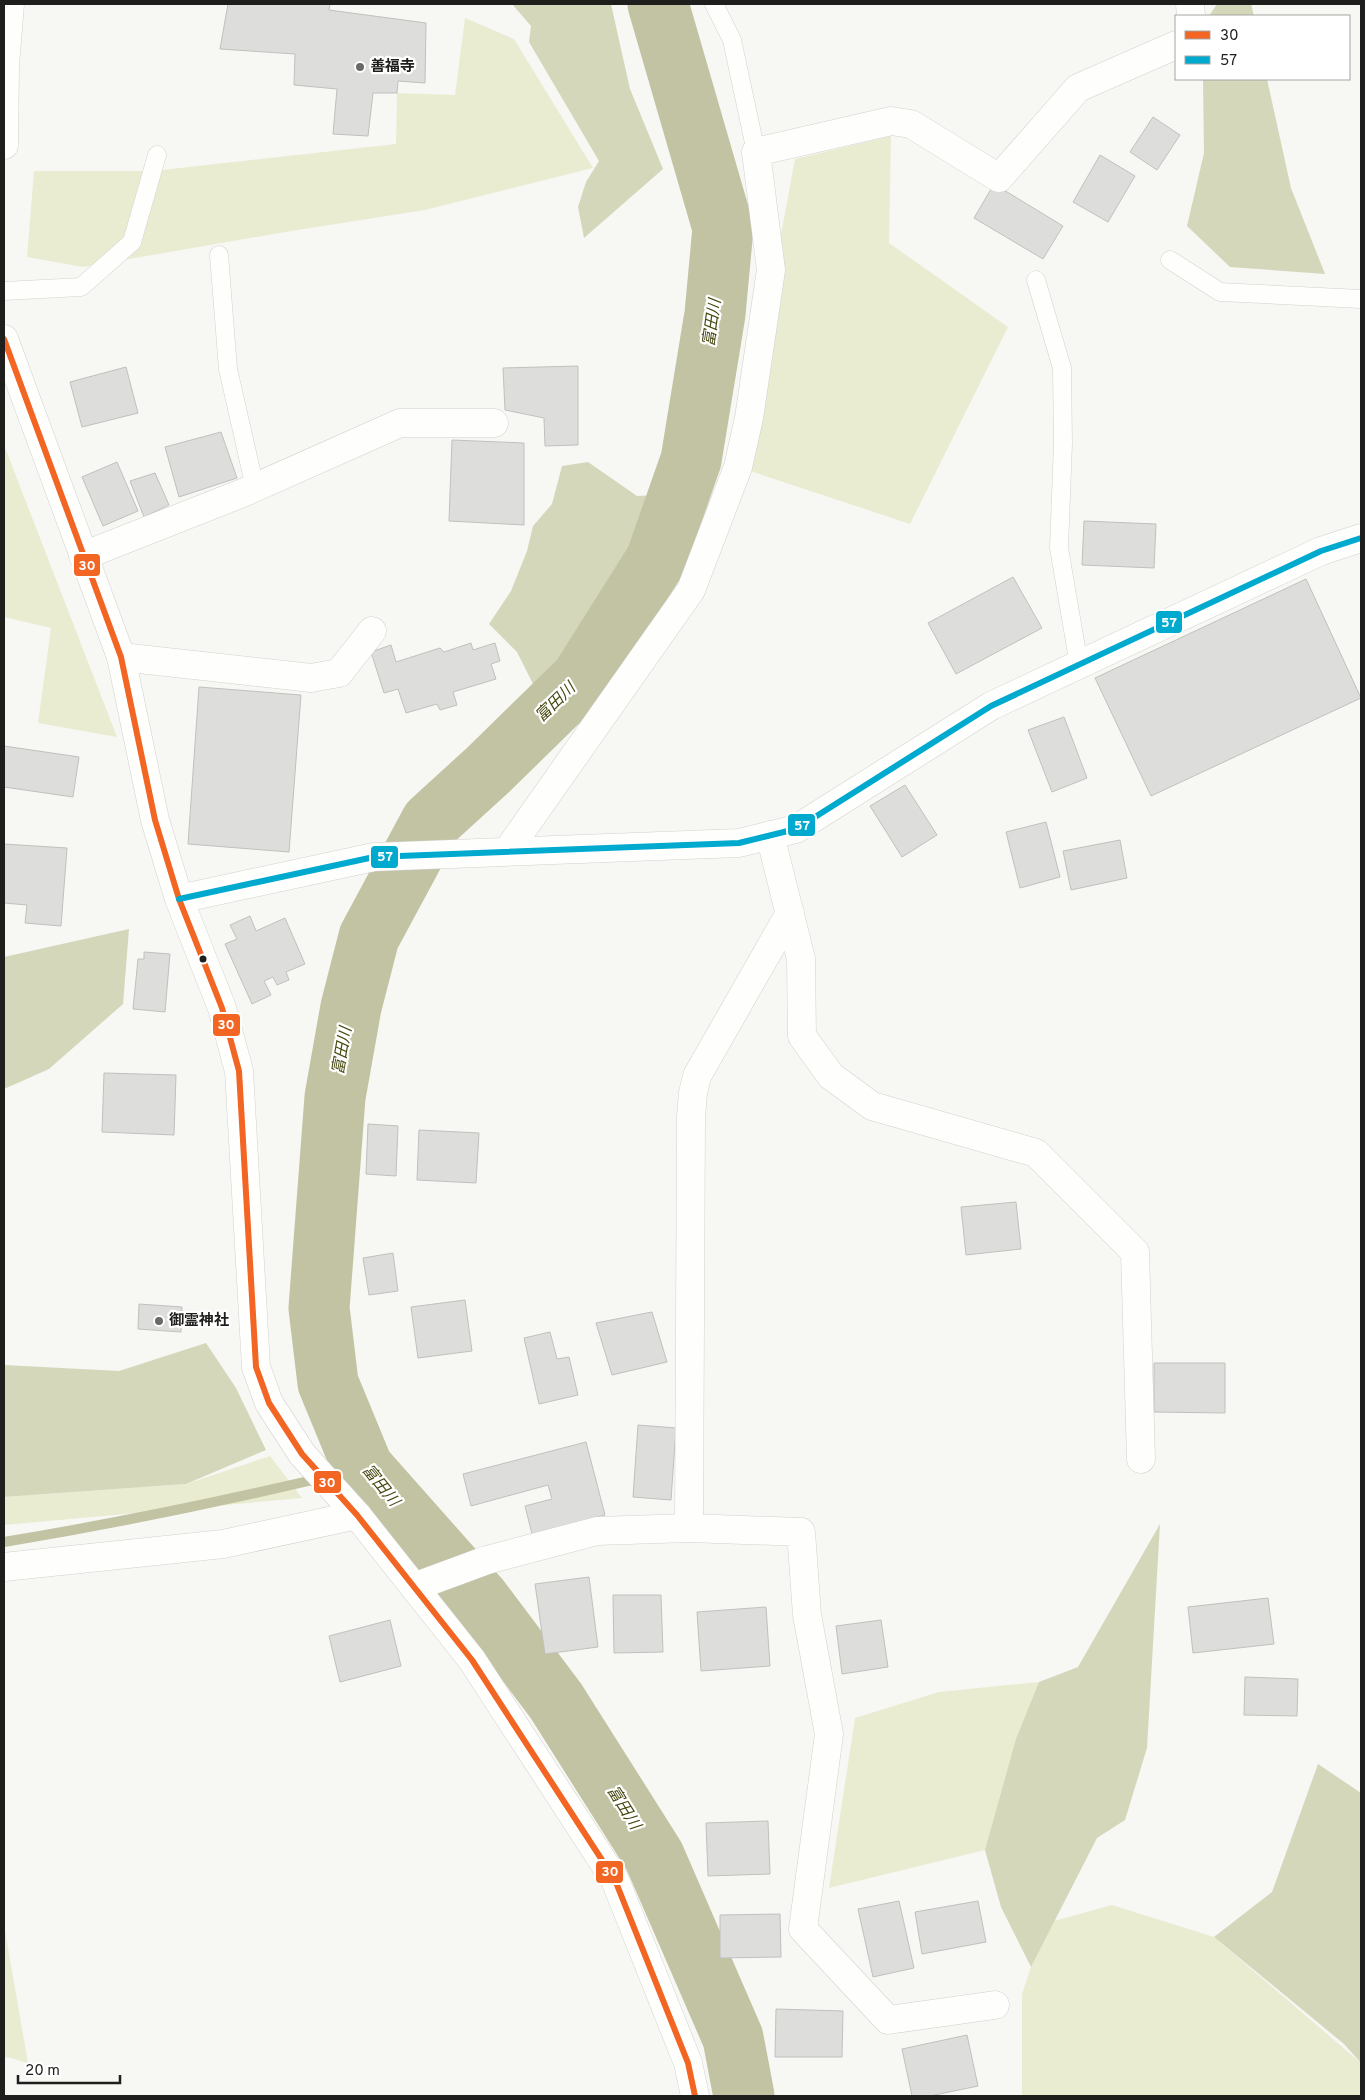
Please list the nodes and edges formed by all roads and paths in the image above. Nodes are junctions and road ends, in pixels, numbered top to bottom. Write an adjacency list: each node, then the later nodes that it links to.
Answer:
1 (10, 4): 4 (street)
2 (714, 4): 5 (lane)
3 (1175, 45): 5 (street)
4 (4, 145)
5 (756, 152): 21 (street)
6 (157, 155): 10 (lane)
7 (219, 255): 14 (lane)
8 (1170, 260): 11 (lane)
9 (1036, 280): 19 (lane)
10 (4, 291)
11 (1361, 299)
12 (6, 352): 16 (street)
13 (494, 423): 14 (street)
14 (255, 488): 16 (street)
15 (1361, 538): 19 (street)
16 (83, 556): 18 (street)
17 (372, 631): 18 (street)
18 (120, 657): 22 (street)
19 (1079, 665): 20 (street)
20 (770, 835): 21 (street); 23 (street)
21 (508, 850): 22 (street)
22 (179, 899): 25 (street)
23 (790, 913): 24 (street); 26 (street)
24 (1141, 1460)
25 (349, 1507): 27 (street); 28 (street)
26 (689, 1528): 28 (street); 29 (street)
27 (4, 1567)
28 (424, 1583): 30 (street)
29 (996, 2005)
30 (695, 2096)

